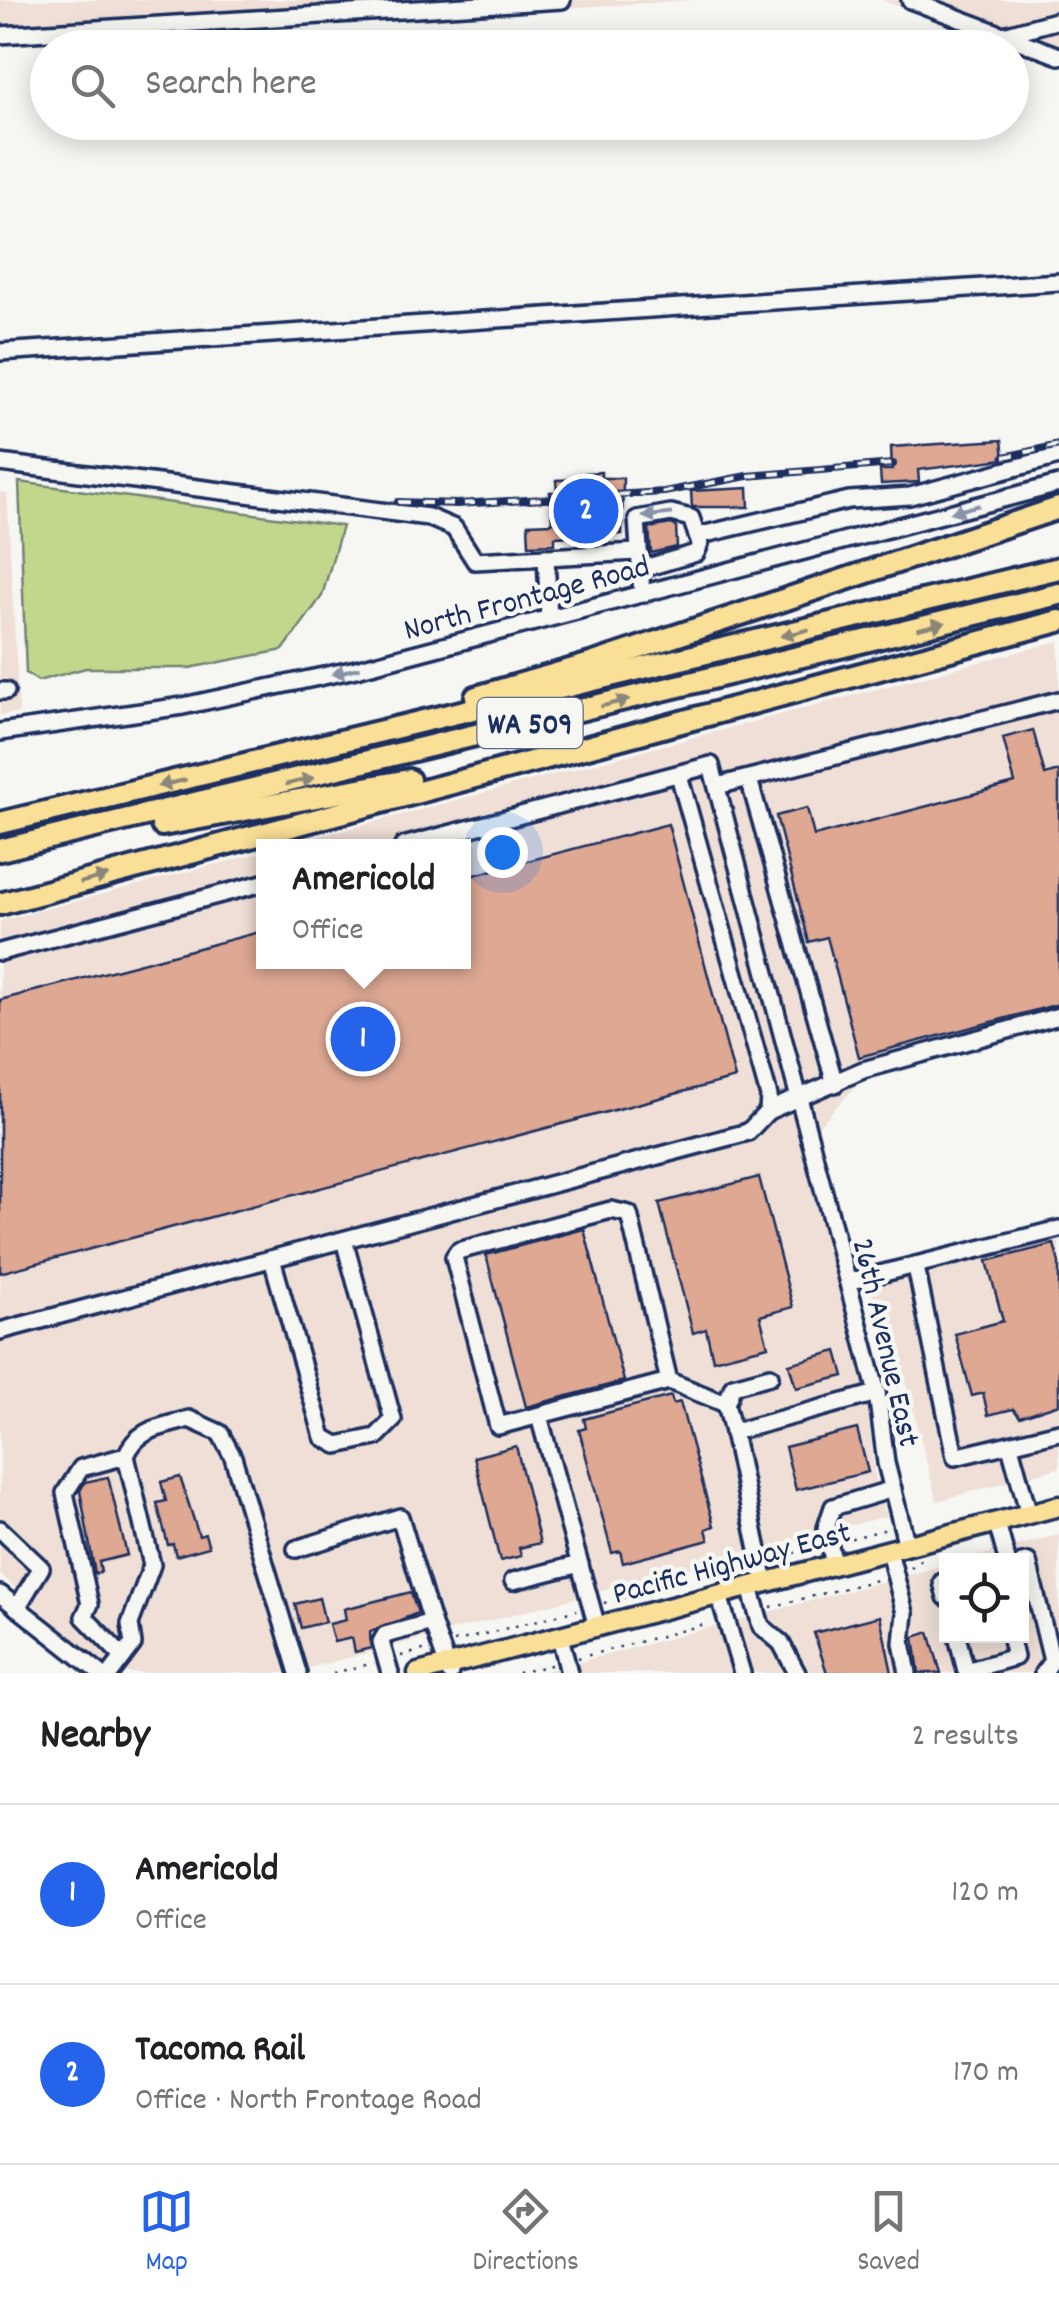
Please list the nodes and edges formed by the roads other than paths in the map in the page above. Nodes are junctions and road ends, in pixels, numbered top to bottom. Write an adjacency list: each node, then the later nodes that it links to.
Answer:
1 (562, 0): 3 (street)
2 (910, 0): 7 (street)
3 (373, 7): 4 (street)
4 (333, 8): 6 (street)
5 (1059, 20): 8 (street)
6 (62, 30)
7 (985, 30)
8 (1022, 30)
9 (30, 33): 10 (street)
10 (0, 35)
11 (1029, 46): 12 (street)
12 (1059, 56)
13 (1059, 282): 14 (street)
14 (0, 352)
15 (1059, 456): 19 (street)
16 (0, 463): 21 (street)
17 (1059, 484): 24 (street, North Frontage Road, one-way to 24)
18 (1059, 508): 31 (highway)
19 (698, 536): 20 (street, one-way to 20); 23 (street)
20 (638, 552): 21 (street); 23 (street)
21 (546, 557): 26 (street)
22 (1059, 568): 31 (highway, WA 509, one-way to 31)
23 (638, 570): 24 (street)
24 (642, 594): 26 (street, North Frontage Road)
25 (1059, 594): 37 (highway, WA 509, one-way to 25)
26 (549, 618): 30 (street, North Frontage Road, one-way to 30)
27 (1059, 620): 29 (highway)
28 (1059, 700): 33 (street)
29 (669, 722): 37 (highway); 39 (highway, one-way to 29)
30 (0, 732)
31 (216, 772): 35 (highway, WA 509, one-way to 35)
32 (679, 774): 34 (street); 36 (street); 44 (street)
33 (749, 778): 34 (street); 42 (street)
34 (717, 786): 43 (street, 26th Avenue East)
35 (0, 824)
36 (431, 839)
37 (0, 852)
38 (256, 885): 40 (street)
39 (0, 904)
40 (0, 952)
41 (1059, 1016): 42 (street)
42 (835, 1084): 43 (street)
43 (800, 1094): 44 (street); 49 (street, 26th Avenue East)
44 (768, 1111): 46 (street)
45 (1059, 1229): 48 (street)
46 (344, 1240): 47 (street); 47 (street)
47 (272, 1259): 50 (street)
48 (916, 1268): 49 (street); 58 (street)
49 (848, 1282): 53 (street, 26th Avenue East)
50 (0, 1331)
51 (770, 1376): 54 (street)
52 (669, 1381): 54 (street); 55 (street); 55 (street)
53 (877, 1393): 56 (street); 60 (street, 26th Avenue East)
54 (726, 1404): 56 (street)
55 (539, 1416): 68 (street)
56 (733, 1432): 72 (street)
57 (1059, 1432): 58 (street)
58 (1010, 1446): 62 (street)
59 (126, 1456): 82 (street); 82 (street); 87 (street)
60 (892, 1489): 65 (street, 26th Avenue East); 69 (street)
61 (1059, 1506): 62 (main road, Pacific Highway East)
62 (1029, 1514): 63 (main road, Pacific Highway East)
63 (998, 1523): 65 (main road, Pacific Highway East); 67 (street)
64 (0, 1529): 76 (street)
65 (899, 1543): 69 (main road, Pacific Highway East); 92 (street, 26th Avenue East)
66 (296, 1549): 77 (street)
67 (1005, 1553)
68 (580, 1564): 71 (street); 78 (street)
69 (834, 1565): 72 (main road, Pacific Highway East)
70 (1029, 1566): 93 (street)
71 (513, 1581)
72 (758, 1585): 74 (main road, Pacific Highway East); 91 (street)
73 (0, 1594): 76 (street)
74 (719, 1595): 78 (main road, Pacific Highway East); 90 (street)
75 (0, 1604): 76 (street)
76 (17, 1608): 85 (street)
77 (432, 1622): 83 (street); 84 (street)
78 (597, 1626): 79 (main road, Pacific Highway East)
79 (560, 1636): 84 (main road, Pacific Highway East); 89 (street)
80 (959, 1643): 81 (street)
81 (1012, 1643)
82 (123, 1657): 86 (street)
83 (388, 1666)
84 (449, 1669): 88 (main road, Pacific Highway East)
85 (95, 1670)
86 (111, 1673)
87 (298, 1673)
88 (418, 1673)
89 (569, 1673)
90 (742, 1673)
91 (796, 1673)
92 (908, 1673)
93 (1044, 1673)

